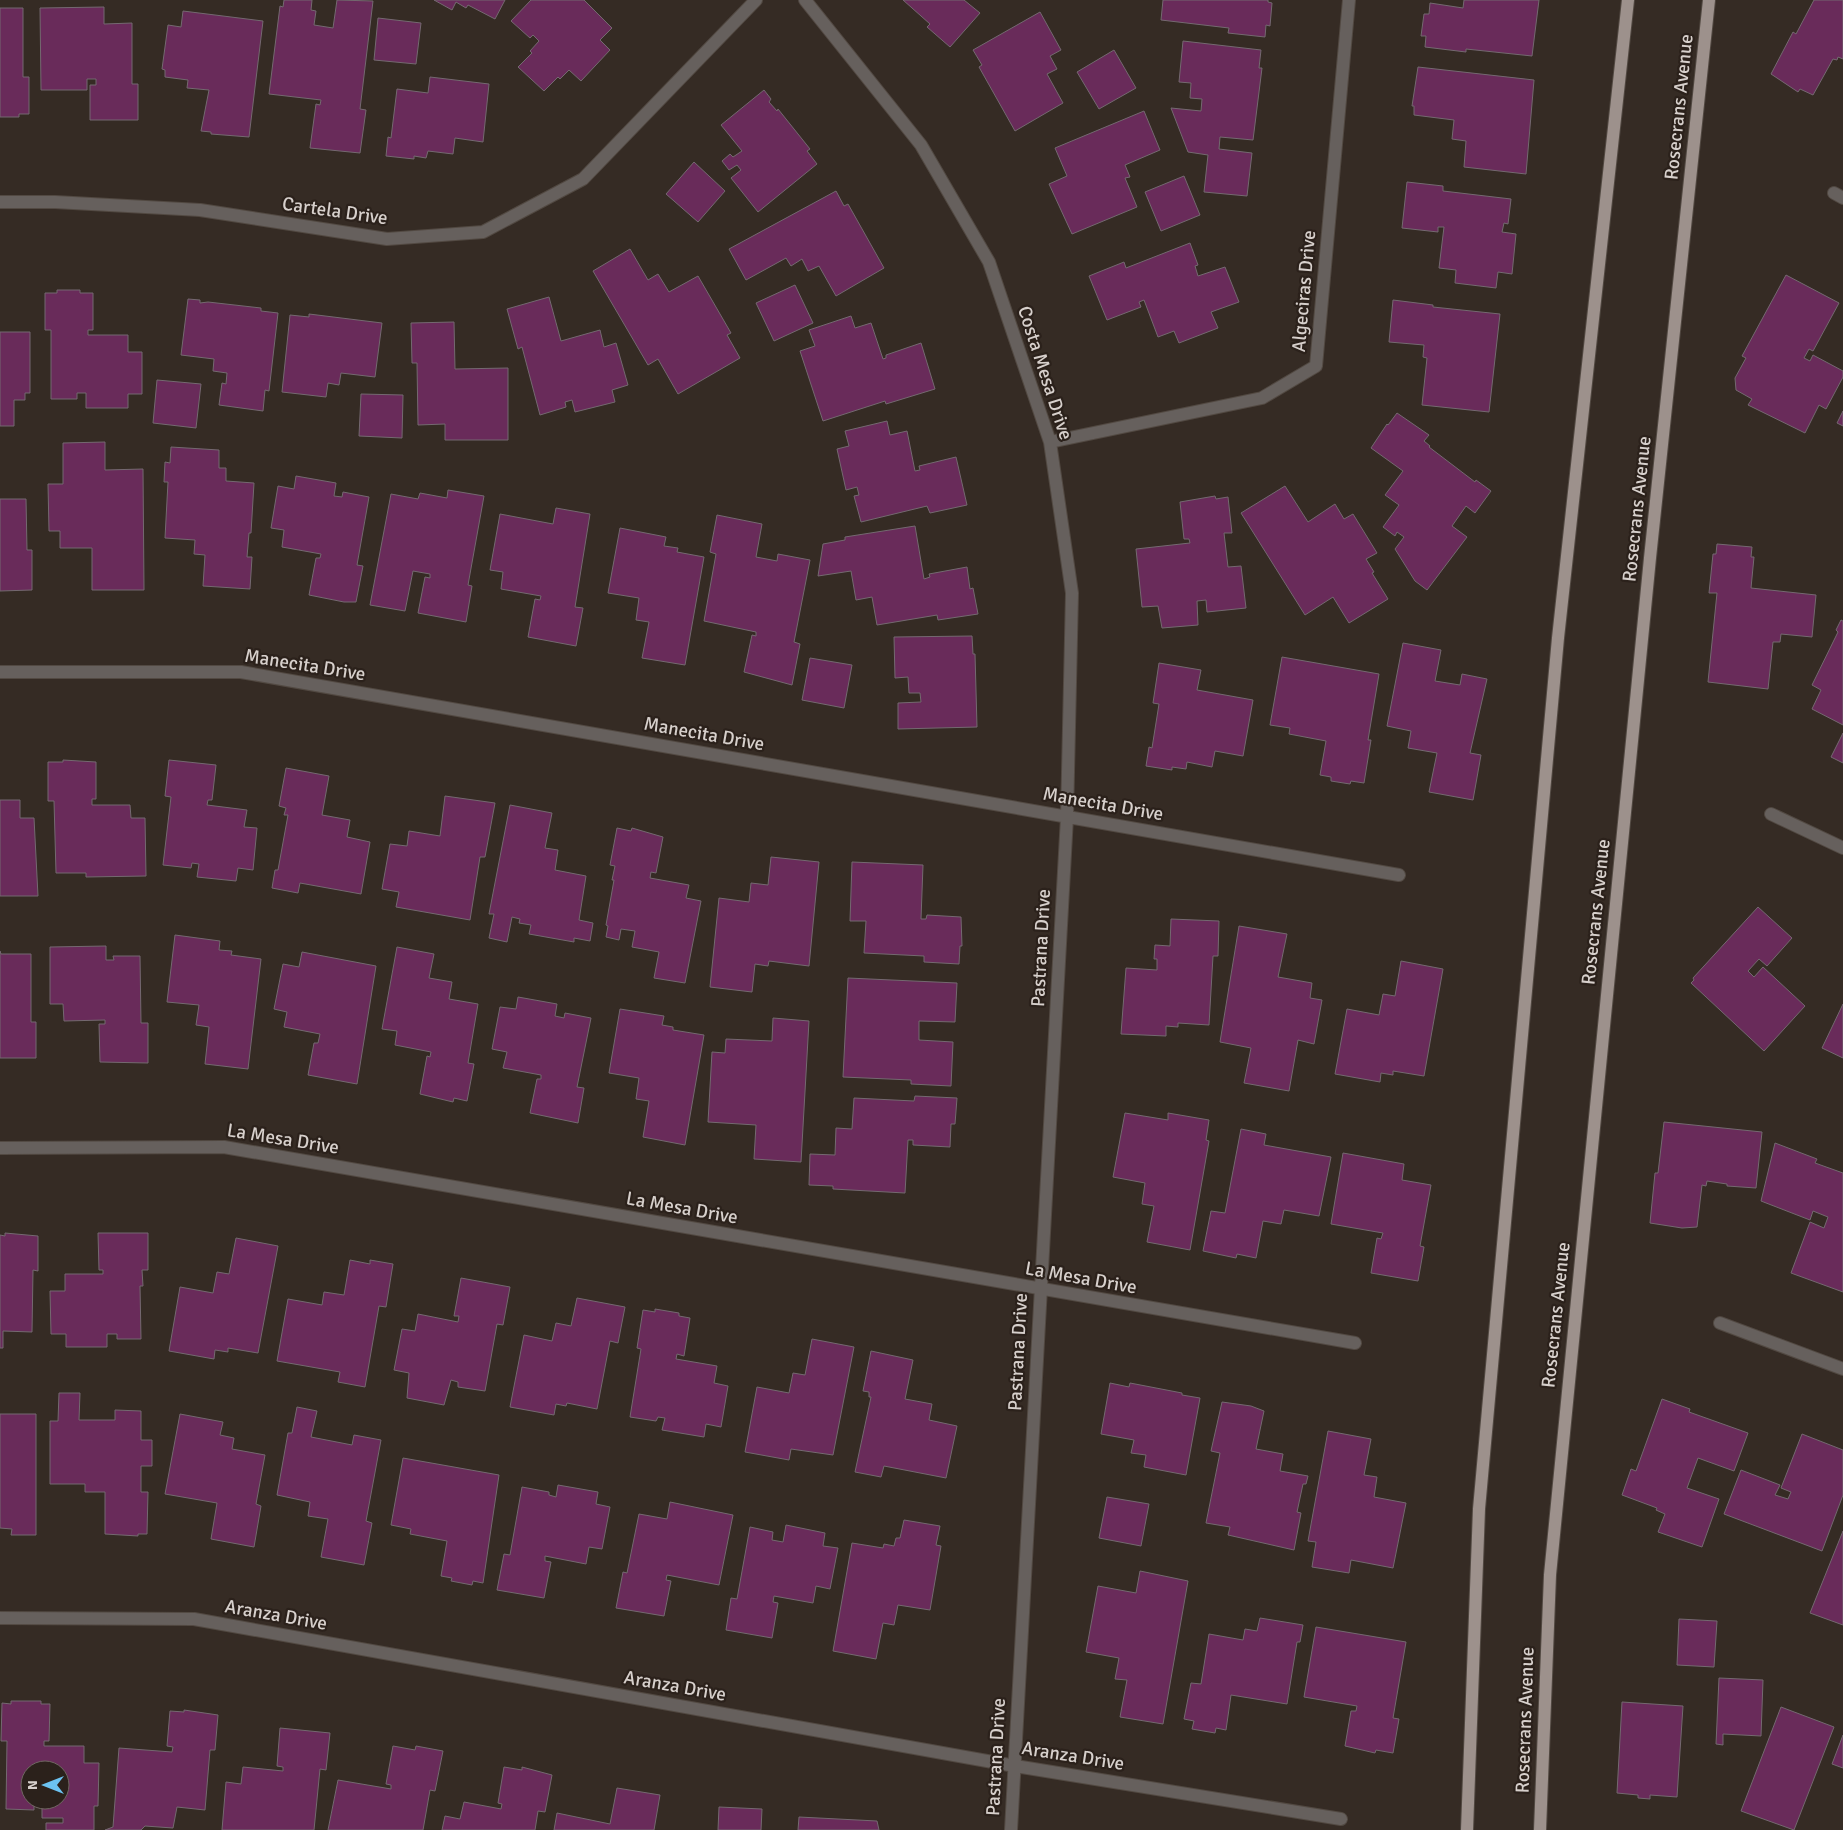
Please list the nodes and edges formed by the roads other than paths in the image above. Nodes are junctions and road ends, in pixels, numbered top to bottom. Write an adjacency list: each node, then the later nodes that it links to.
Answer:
1 (756, 0): 6 (street, Cartela Drive)
2 (805, 0): 7 (street, Costa Mesa Drive)
3 (1349, 0): 7 (street, Algeciras Drive)
4 (1628, 0): 22 (main road)
5 (1709, 0): 23 (main road, Rosecrans Avenue)
6 (0, 202)
7 (1050, 442): 10 (street, Costa Mesa Drive)
8 (0, 672): 10 (street, Manecita Drive)
9 (1771, 814): 11 (street)
10 (1068, 817): 12 (street, Manecita Drive); 14 (street, Pastrana Drive)
11 (1843, 848)
12 (1399, 875)
13 (0, 1148): 14 (street, La Mesa Drive)
14 (1040, 1290): 16 (street, La Mesa Drive); 19 (street, Pastrana Drive)
15 (1720, 1323): 17 (street)
16 (1355, 1343)
17 (1843, 1369)
18 (0, 1618): 19 (street, Aranza Drive)
19 (1015, 1766): 20 (street, Aranza Drive); 21 (street, Pastrana Drive)
20 (1341, 1818)
21 (1011, 1830)
22 (1466, 1830)
23 (1540, 1830)

